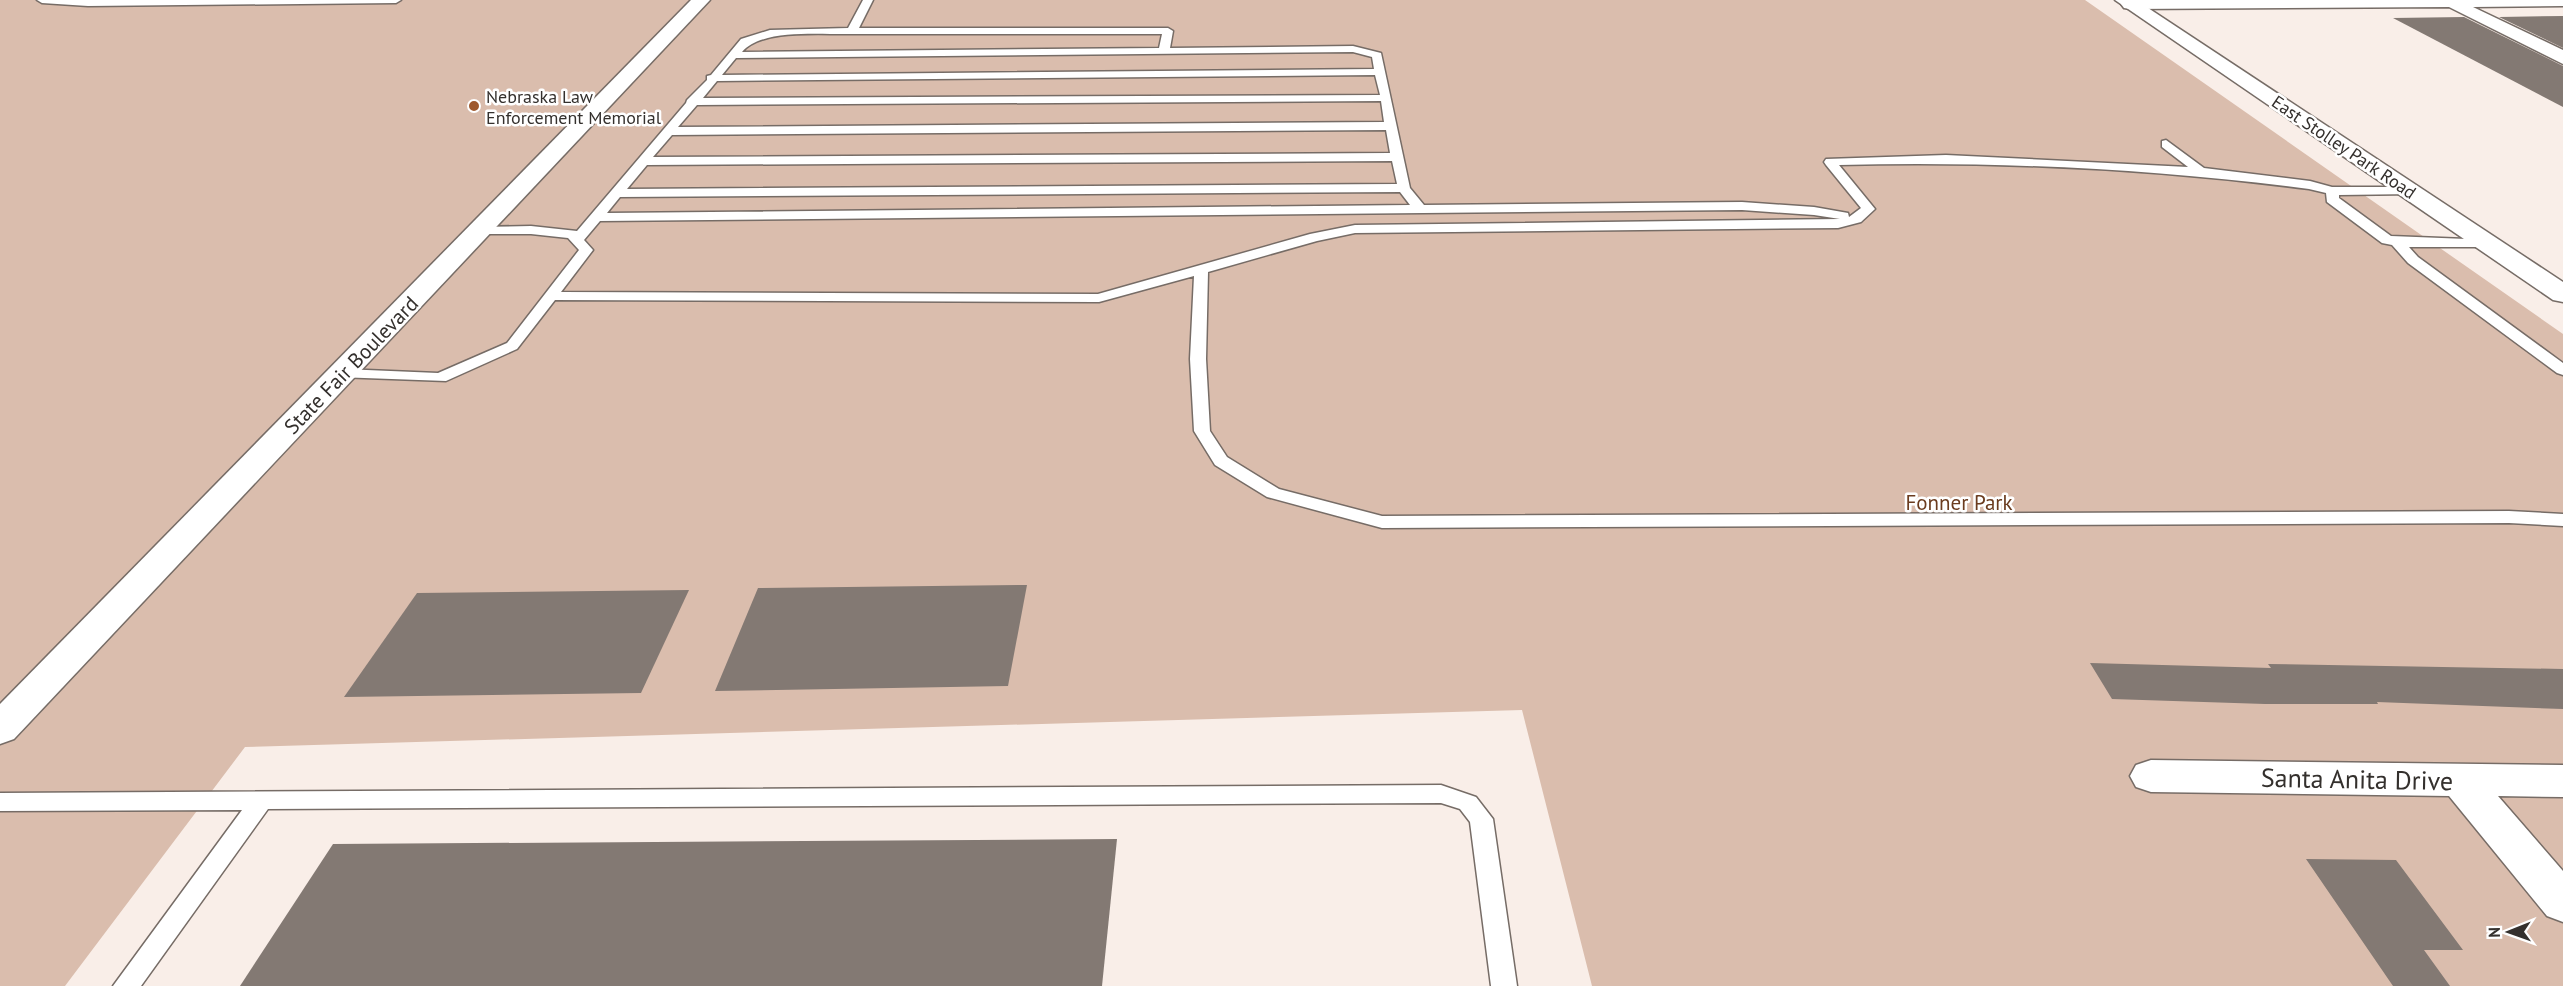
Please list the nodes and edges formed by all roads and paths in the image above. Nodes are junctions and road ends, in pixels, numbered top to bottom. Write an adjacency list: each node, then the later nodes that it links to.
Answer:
1 (42, 0): 5 (lane)
2 (396, 0): 5 (lane)
3 (701, 0): 30 (street, State Fair Boulevard)
4 (868, 0): 9 (lane)
5 (136, 1)
6 (2447, 1): 7 (street); 8 (street); 12 (street)
7 (2127, 2): 25 (street, East Stolley Park Road)
8 (2563, 2)
9 (852, 31): 10 (lane); 11 (lane)
10 (1164, 51): 11 (lane); 13 (lane)
11 (732, 55): 14 (lane)
12 (2563, 58)
13 (1380, 72): 14 (lane); 15 (lane)
14 (711, 78): 16 (lane)
15 (1386, 98): 16 (lane); 17 (lane)
16 (691, 102): 18 (lane)
17 (1391, 126): 18 (lane); 20 (lane)
18 (668, 131): 21 (lane)
19 (2166, 144): 22 (lane)
20 (1397, 157): 21 (lane); 23 (lane)
21 (643, 161): 26 (lane)
22 (2200, 171): 24 (lane); 29 (lane)
23 (1404, 188): 26 (lane); 27 (lane)
24 (2332, 191): 25 (lane); 32 (lane)
25 (2410, 192): 33 (street, East Stolley Park Road)
26 (616, 194): 28 (lane)
27 (1420, 209): 28 (lane); 29 (lane)
28 (597, 217): 31 (lane)
29 (1856, 219): 34 (lane)
30 (480, 230): 31 (lane); 38 (street, State Fair Boulevard)
31 (577, 240): 36 (lane)
32 (2396, 241): 33 (lane); 37 (lane)
33 (2487, 243): 35 (street, East Stolley Park Road)
34 (1201, 269): 36 (lane); 39 (lane)
35 (2563, 294)
36 (551, 296): 38 (lane)
37 (2563, 370)
38 (343, 374): 40 (street, State Fair Boulevard)
39 (2563, 520)
40 (0, 729)
41 (2151, 776): 42 (street, Santa Anita Drive)
42 (2460, 780): 43 (street, Santa Anita Drive); 46 (street)
43 (2563, 781)
44 (262, 800): 45 (lane); 47 (lane); 48 (lane)
45 (0, 802)
46 (2563, 903)
47 (126, 986)
48 (1504, 986)

